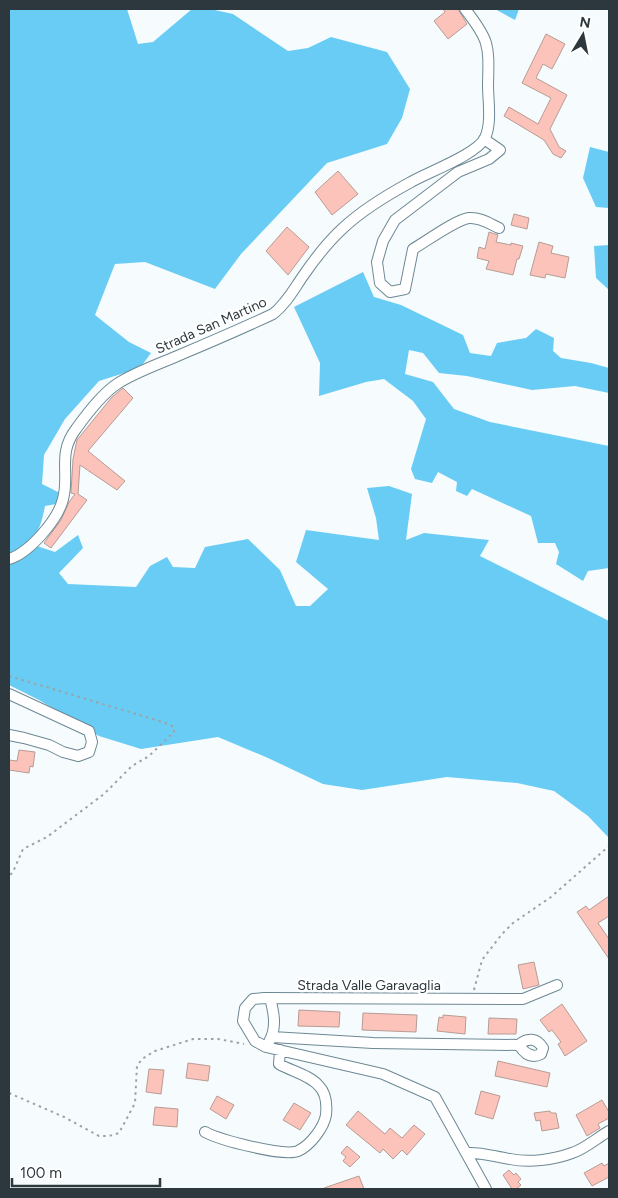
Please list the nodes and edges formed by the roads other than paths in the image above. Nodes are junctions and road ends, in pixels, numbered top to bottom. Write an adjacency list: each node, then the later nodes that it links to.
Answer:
1 (465, 9): 2 (street)
2 (484, 139): 3 (street); 4 (street, Strada San Martino)
3 (499, 228)
4 (9, 559)
5 (9, 694): 6 (street)
6 (9, 736)
7 (557, 985): 8 (street, Strada Valle Garavaglia)
8 (270, 998): 9 (street); 11 (street, Strada Valle Garavaglia)
9 (272, 1037): 10 (street); 11 (street)
10 (519, 1045)
11 (266, 1047): 12 (street)
12 (280, 1050): 14 (street); 15 (street)
13 (609, 1131): 15 (street)
14 (205, 1132)
15 (467, 1153): 16 (street)
16 (486, 1189)

